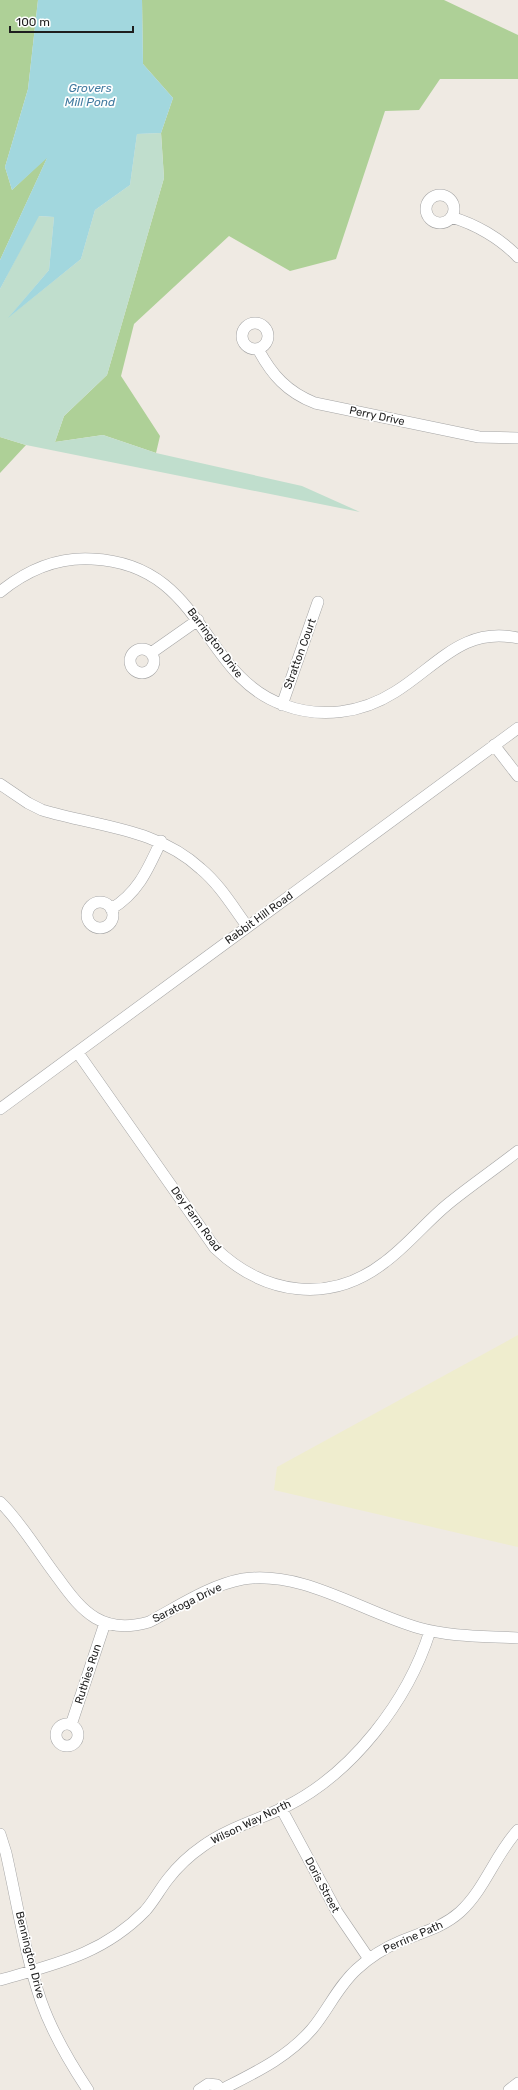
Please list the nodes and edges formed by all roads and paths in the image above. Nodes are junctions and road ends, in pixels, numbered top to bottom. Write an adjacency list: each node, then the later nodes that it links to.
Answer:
1 (450, 217): 2 (street)
2 (518, 257)
3 (258, 350): 4 (street, Perry Drive)
4 (518, 438)
5 (0, 592): 7 (street, Barrington Drive)
6 (318, 602): 10 (street, Stratton Court)
7 (198, 620): 9 (street); 10 (street, Barrington Drive)
8 (518, 638): 10 (street, Barrington Drive)
9 (151, 653)
10 (282, 705)
11 (518, 728): 12 (street, Rabbit Hill Road)
12 (494, 745): 13 (street); 17 (street, Rabbit Hill Road)
13 (518, 776)
14 (0, 784): 15 (street)
15 (160, 841): 16 (street); 17 (street)
16 (111, 909)
17 (247, 926): 18 (street, Rabbit Hill Road)
18 (78, 1052): 19 (street, Rabbit Hill Road); 20 (street, Dey Farm Road)
19 (0, 1109)
20 (518, 1151)
21 (0, 1502): 22 (street, Saratoga Drive)
22 (105, 1623): 23 (street, Saratoga Drive); 25 (street, Ruthies Run)
23 (430, 1631): 24 (street, Saratoga Drive); 26 (street, Wilson Way North)
24 (518, 1638)
25 (71, 1725)
26 (281, 1808): 29 (street, Doris Street); 30 (street, Wilson Way North)
27 (518, 1830): 29 (street, Perrine Path)
28 (0, 1834): 30 (street, Bennington Drive)
29 (369, 1959): 34 (street, Perrine Path)
30 (32, 1971): 31 (street, Wilson Way North); 32 (street, Bennington Drive)
31 (0, 1980)
32 (88, 2090)
33 (199, 2090): 34 (street, Perrine Path)
34 (221, 2090)

